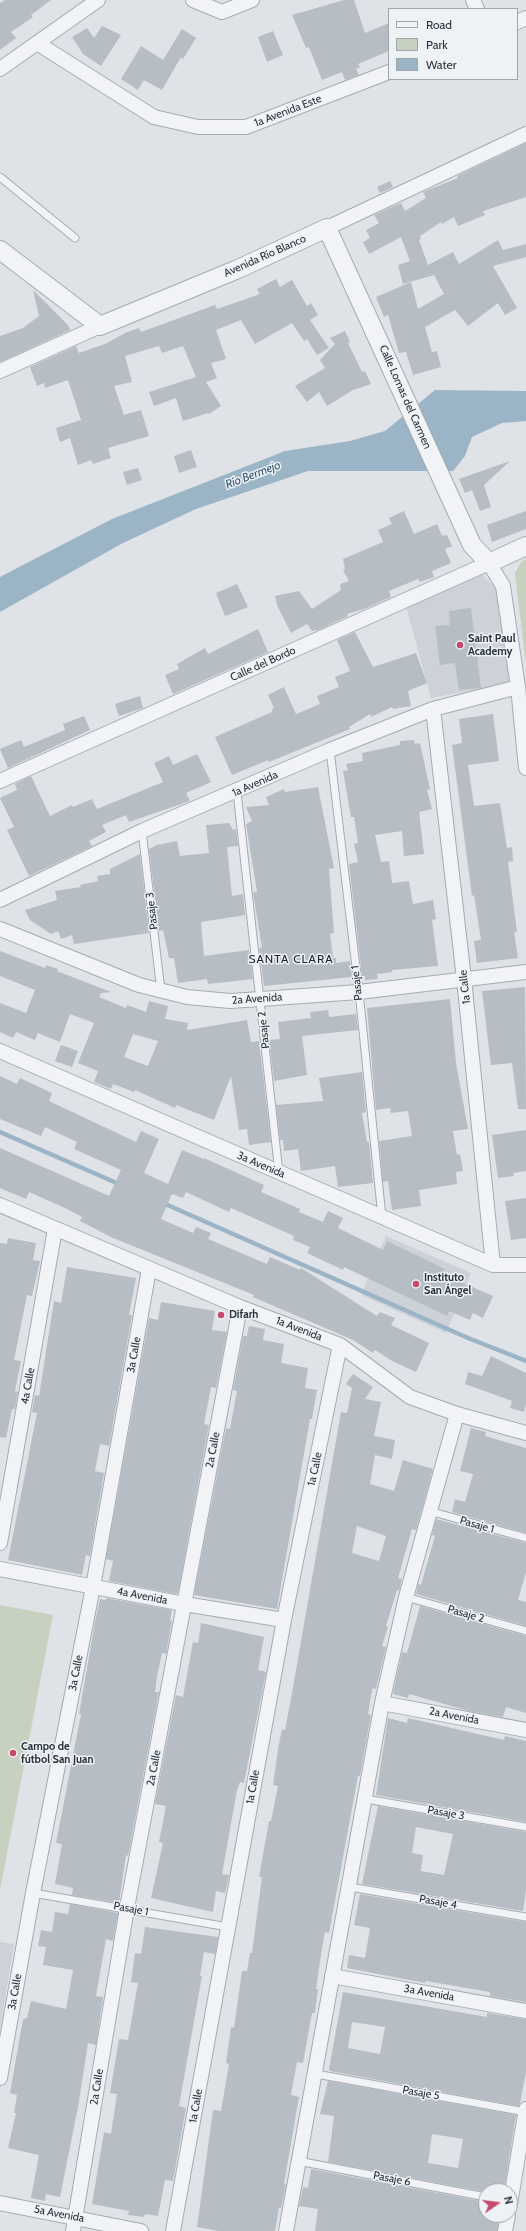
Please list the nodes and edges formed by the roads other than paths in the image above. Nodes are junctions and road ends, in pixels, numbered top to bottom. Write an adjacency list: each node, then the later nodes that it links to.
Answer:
1 (98, 0): 4 (street)
2 (193, 0): 3 (street)
3 (252, 0)
4 (38, 43): 5 (street); 6 (street, 1a Avenida Este)
5 (0, 69)
6 (388, 72)
7 (526, 134): 9 (street, Avenida Río Blanco)
8 (0, 177): 10 (lane)
9 (327, 228): 12 (street, Avenida Río Blanco); 15 (street, Calle Lomas del Carmen)
10 (75, 238)
11 (0, 250): 12 (street)
12 (100, 326): 13 (street, Avenida Río Blanco)
13 (0, 371)
14 (526, 546): 15 (street, Calle del Bordo)
15 (489, 563): 16 (street); 20 (street, Calle del Bordo)
16 (518, 687): 17 (street, 1a Avenida); 19 (street)
17 (433, 709): 18 (street, 1a Avenida); 26 (street, 1a Calle)
18 (330, 750): 21 (street, 1a Avenida); 28 (lane, Pasaje 1)
19 (526, 768)
20 (0, 781)
21 (237, 792): 22 (street, 1a Avenida); 29 (lane, Pasaje 2)
22 (142, 831): 23 (street, 1a Avenida); 27 (lane, Pasaje 3)
23 (0, 900)
24 (0, 929): 27 (street, 2a Avenida)
25 (526, 972): 26 (street, 2a Avenida)
26 (464, 979): 28 (street, 2a Avenida); 35 (street, 1a Calle)
27 (161, 991): 29 (street, 2a Avenida)
28 (358, 992): 29 (street, 2a Avenida); 33 (lane, Pasaje 1)
29 (261, 999): 31 (lane, Pasaje 2)
30 (0, 1051): 31 (street, 3a Avenida)
31 (279, 1173): 33 (street, 3a Avenida)
32 (0, 1205): 34 (street, 1a Avenida)
33 (382, 1217): 35 (street, 3a Avenida)
34 (55, 1229): 37 (street, 1a Avenida); 44 (street, 4a Calle)
35 (493, 1265): 36 (street, 3a Avenida)
36 (526, 1265)
37 (149, 1269): 38 (street, 1a Avenida); 46 (street, 3a Calle)
38 (240, 1307): 39 (street, 1a Avenida); 48 (street, 2a Calle)
39 (340, 1345): 40 (street, 1a Avenida); 49 (street, 1a Calle)
40 (457, 1414): 41 (street, 1a Avenida); 42 (street)
41 (526, 1432)
42 (429, 1511): 43 (lane, Pasaje 1); 47 (street)
43 (526, 1538)
44 (0, 1543)
45 (0, 1570): 46 (street, 4a Avenida)
46 (93, 1587): 48 (street, 4a Avenida); 56 (street, 3a Calle)
47 (406, 1597): 50 (lane, Pasaje 2); 51 (street)
48 (184, 1604): 49 (street, 4a Avenida); 57 (street, 2a Calle)
49 (284, 1620): 59 (street, 1a Calle)
50 (526, 1631)
51 (382, 1703): 52 (street, 2a Avenida); 53 (street)
52 (526, 1730)
53 (366, 1799): 54 (lane, Pasaje 3); 55 (street)
54 (526, 1827)
55 (350, 1887): 58 (lane, Pasaje 4); 60 (street)
56 (33, 1894): 57 (lane, Pasaje 1); 63 (street, 3a Calle)
57 (127, 1908): 59 (lane, Pasaje 1); 69 (street, 2a Calle)
58 (526, 1917)
59 (228, 1927): 71 (street, 1a Calle)
60 (332, 1976): 61 (street, 3a Avenida); 62 (street)
61 (526, 2011)
62 (316, 2074): 64 (lane, Pasaje 5); 65 (street)
63 (0, 2078)
64 (526, 2111): 66 (street)
65 (298, 2161): 67 (lane, Pasaje 6); 72 (street)
66 (513, 2183)
67 (478, 2195)
68 (0, 2203): 69 (street, 5a Avenida)
69 (74, 2224): 70 (street, 5a Avenida)
70 (141, 2231)
71 (173, 2231)
72 (286, 2231)

